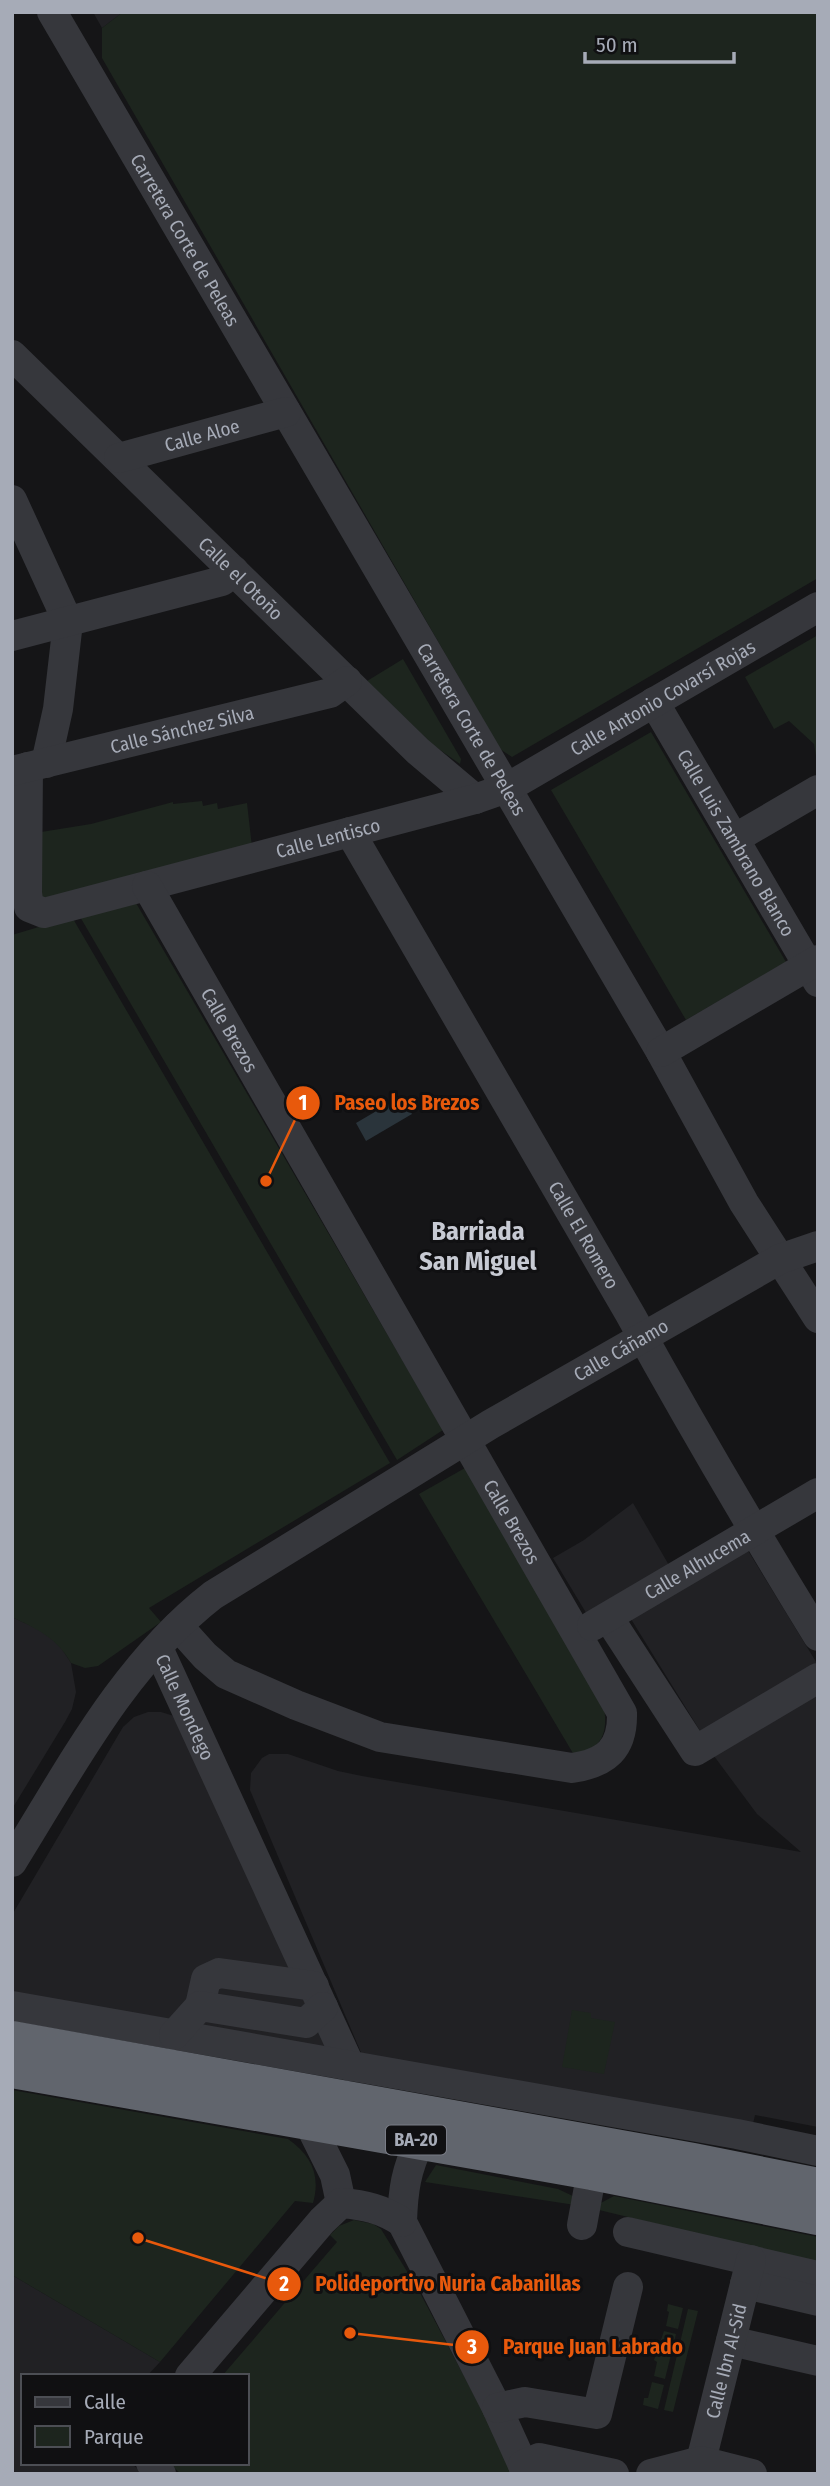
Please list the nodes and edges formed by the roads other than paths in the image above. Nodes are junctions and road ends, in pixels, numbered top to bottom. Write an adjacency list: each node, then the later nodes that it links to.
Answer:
1 (52, 12): 3 (street, Carretera Corte de Peleas)
2 (12, 355): 4 (street, Calle el Otoño)
3 (286, 412): 4 (street, Calle Aloe); 13 (street, Carretera Corte de Peleas)
4 (119, 458): 6 (street, Calle el Otoño)
5 (12, 500): 8 (street)
6 (234, 571): 8 (street); 10 (street, Calle el Otoño)
7 (818, 607): 11 (street, Calle Antonio Covarsí Rojas)
8 (68, 622): 9 (street); 12 (street)
9 (12, 636)
10 (347, 681): 12 (street, Calle Sánchez Silva); 15 (street, Calle el Otoño)
11 (654, 702): 13 (street, Calle Antonio Covarsí Rojas); 17 (street, Calle Luis Zambrano Blanco)
12 (29, 767): 18 (street, Calle Lentisco)
13 (507, 788): 15 (street, Calle Lentisco); 20 (street, Carretera Corte de Peleas)
14 (818, 790): 17 (street)
15 (475, 799): 16 (street, Calle Lentisco)
16 (349, 832): 18 (street, Calle Lentisco); 26 (street, Calle El Romero)
17 (734, 839): 19 (street, Calle Luis Zambrano Blanco)
18 (147, 886): 27 (street, Calle Brezos)
19 (815, 969): 20 (street)
20 (662, 1052): 21 (street, Carretera Corte de Peleas)
21 (744, 1203): 22 (street); 23 (street, Carretera Corte de Peleas)
22 (816, 1239): 23 (street, Calle Cáñamo)
23 (777, 1254): 25 (street, Carretera Corte de Peleas); 26 (street, Calle Cáñamo)
24 (818, 1276): 25 (street)
25 (818, 1318)
26 (643, 1338): 27 (street, Calle Cáñamo); 29 (street, Calle El Romero)
27 (464, 1440): 31 (street, Calle Mondego); 32 (street, Calle Brezos)
28 (818, 1493): 29 (street, Calle Alhucema)
29 (753, 1531): 30 (street, Calle Alhucema); 33 (street, Calle El Romero)
30 (608, 1617): 32 (street, Calle Alhucema); 35 (street)
31 (178, 1626): 32 (street, Calle Brezos); 34 (street, Calle Mondego)
32 (578, 1635)
33 (818, 1636)
34 (158, 1648): 36 (street); 37 (street, Calle Mondego)
35 (818, 1678)
36 (12, 1862)
37 (318, 1997): 39 (street); 41 (street, Calle Mondego)
38 (12, 2006): 39 (street)
39 (174, 2035): 41 (street)
40 (12, 2040): 48 (highway, BA-20)
41 (350, 2066): 45 (street)
42 (12, 2069): 43 (highway, BA-20)
43 (308, 2120): 44 (highway, BA-20); 49 (street)
44 (420, 2141): 46 (highway, BA-20); 47 (street)
45 (818, 2151)
46 (592, 2171): 50 (highway, BA-20); 52 (street)
47 (403, 2187): 49 (street); 51 (street)
48 (818, 2187)
49 (353, 2204): 51 (street); 60 (street)
50 (818, 2216)
51 (402, 2222): 61 (street)
52 (582, 2225)
53 (628, 2232): 54 (street)
54 (748, 2272): 55 (street); 57 (street); 58 (street, Calle Ibn Al-Sid)
55 (818, 2276)
56 (628, 2287): 61 (street)
57 (818, 2301)
58 (731, 2341): 59 (street); 62 (street, Calle Ibn Al-Sid)
59 (818, 2361)
60 (192, 2374)
61 (497, 2408): 63 (street)
62 (701, 2462): 65 (street); 66 (street)
63 (525, 2469): 64 (street)
64 (614, 2474)
65 (651, 2474)
66 (752, 2474)

